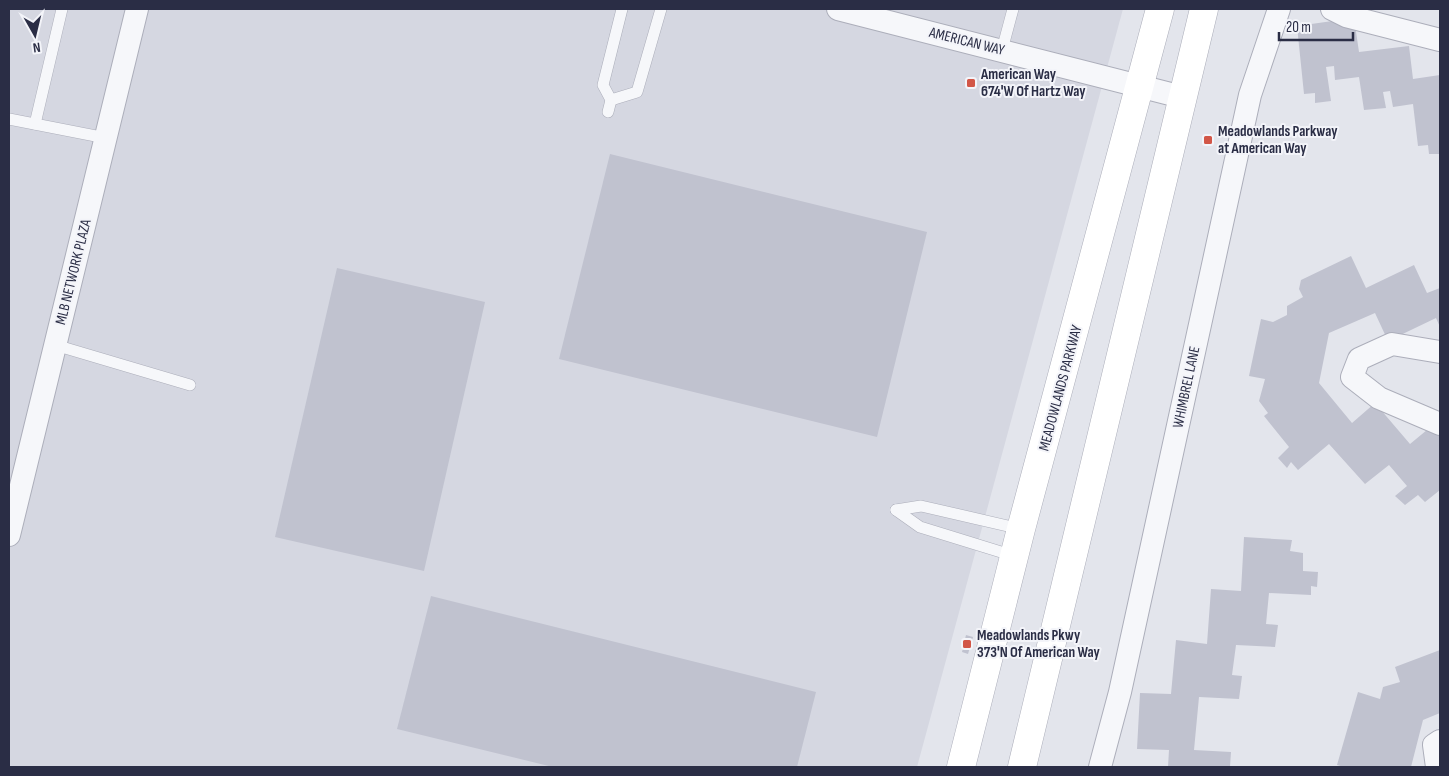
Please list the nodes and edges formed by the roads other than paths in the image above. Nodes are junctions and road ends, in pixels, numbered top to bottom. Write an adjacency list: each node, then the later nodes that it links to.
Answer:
1 (62, 9): 18 (lane)
2 (137, 9): 19 (street, MLB NETWORK PLAZA)
3 (622, 9): 15 (lane)
4 (661, 9): 15 (lane)
5 (838, 9): 12 (street, AMERICAN WAY)
6 (1013, 9): 12 (lane)
7 (1160, 9): 13 (main road, MEADOWLANDS PARKWAY)
8 (1204, 9): 14 (main road)
9 (1279, 9): 30 (street, WHIMBREL LANE)
10 (1332, 9): 11 (street)
11 (1440, 40)
12 (1002, 50): 13 (street, AMERICAN WAY)
13 (1140, 88): 14 (street, AMERICAN WAY); 24 (main road, MEADOWLANDS PARKWAY)
14 (1182, 97): 29 (main road)
15 (611, 100): 16 (lane)
16 (608, 112)
17 (9, 119): 18 (lane)
18 (35, 124): 19 (lane)
19 (106, 138): 20 (street, MLB NETWORK PLAZA)
20 (55, 346): 22 (lane); 25 (street, MLB NETWORK PLAZA)
21 (1440, 352): 23 (street)
22 (190, 385)
23 (1440, 424)
24 (1021, 529): 26 (main road, MEADOWLANDS PARKWAY); 26 (lane)
25 (9, 535)
26 (1015, 556): 28 (main road, MEADOWLANDS PARKWAY)
27 (1440, 741): 31 (street)
28 (961, 767)
29 (1022, 767)
30 (1100, 767)
31 (1438, 767)

